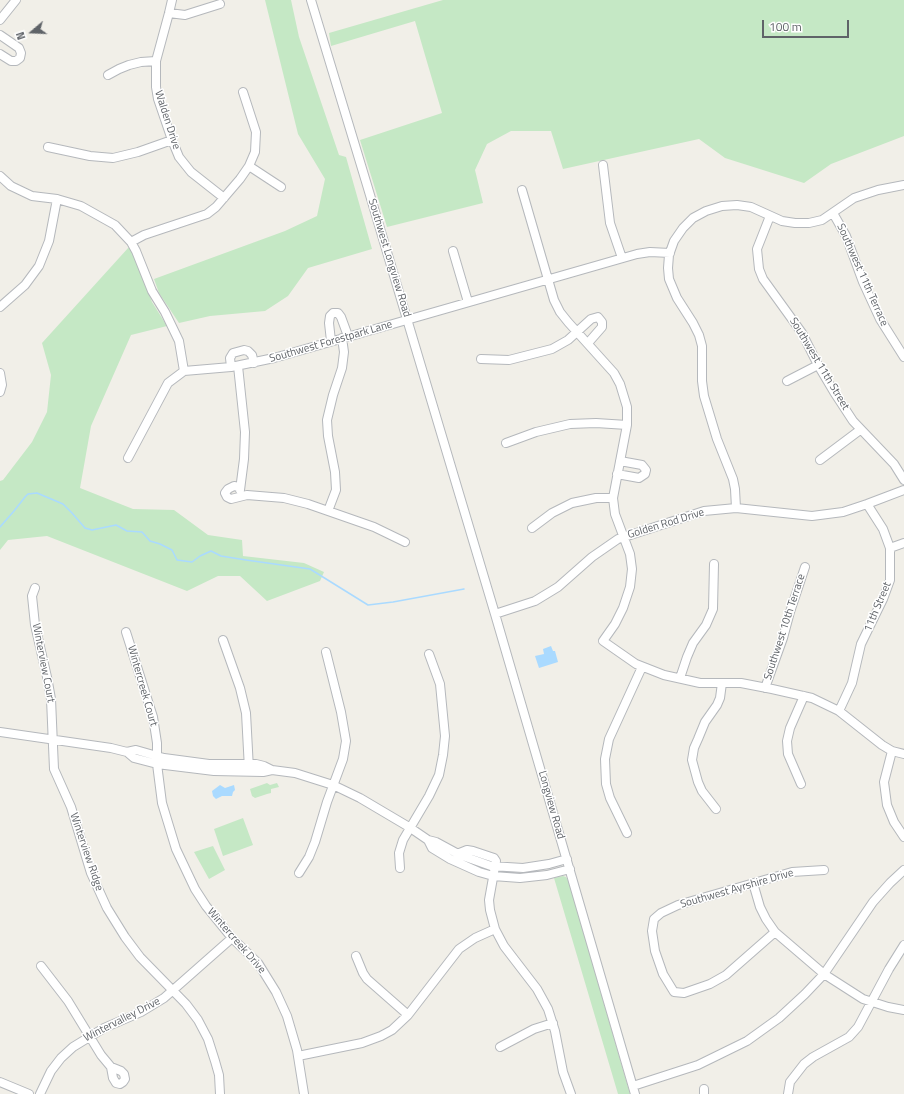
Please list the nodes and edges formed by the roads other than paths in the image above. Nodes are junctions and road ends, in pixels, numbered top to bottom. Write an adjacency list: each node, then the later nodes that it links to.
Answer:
1 (16, 0): 6 (street)
2 (172, 0): 5 (street, Walden Drive)
3 (311, 0): 31 (street, Southwest Longview Road)
4 (220, 4): 5 (street)
5 (169, 13): 9 (street, Walden Drive)
6 (0, 20)
7 (0, 35): 8 (street)
8 (0, 54)
9 (156, 61): 10 (street); 12 (street, Walden Drive)
10 (108, 75)
11 (243, 92): 15 (street)
12 (172, 140): 13 (street); 20 (street, Walden Drive)
13 (48, 146)
14 (603, 165): 27 (street)
15 (249, 166): 18 (street); 20 (street)
16 (0, 176): 21 (street)
17 (904, 185): 22 (street)
18 (281, 186)
19 (522, 190): 28 (street)
20 (224, 198): 24 (street)
21 (57, 199): 24 (street); 30 (street)
22 (833, 213): 23 (street); 36 (street, Southwest 11th Terrace)
23 (770, 216): 26 (street); 39 (street, Southwest 11th Street)
24 (131, 242): 41 (street)
25 (453, 251): 29 (street)
26 (670, 253): 27 (street, Southwest Forestpark Lane); 58 (street)
27 (622, 258): 28 (street, Southwest Forestpark Lane)
28 (548, 279): 29 (street, Southwest Forestpark Lane); 32 (street)
29 (468, 302): 31 (street, Southwest Forestpark Lane)
30 (0, 307)
31 (408, 320): 33 (street, Southwest Forestpark Lane); 60 (street, Southwest Longview Road)
32 (576, 331): 35 (street); 35 (street); 37 (street)
33 (345, 337): 34 (street, Southwest Forestpark Lane); 34 (street); 59 (street)
34 (332, 342): 38 (street, Southwest Forestpark Lane)
35 (588, 343): 45 (street)
36 (904, 357)
37 (481, 359)
38 (254, 363): 40 (street, Southwest Forestpark Lane); 40 (street)
39 (818, 365): 43 (street); 46 (street, Southwest 11th Street)
40 (235, 367): 41 (street, Southwest Forestpark Lane); 53 (street)
41 (184, 371): 48 (street)
42 (0, 373): 44 (street)
43 (787, 381)
44 (0, 392)
45 (627, 425): 47 (street); 50 (street)
46 (860, 430): 49 (street); 52 (street, Southwest 11th Street)
47 (506, 443)
48 (128, 458)
49 (820, 460)
50 (620, 461): 51 (street); 51 (street)
51 (617, 474): 56 (street)
52 (904, 480)
53 (239, 487): 55 (street); 55 (street)
54 (904, 490): 57 (street, Golden Rod Drive)
55 (247, 495): 59 (street)
56 (613, 498): 61 (street); 62 (street)
57 (868, 504): 58 (street, Golden Rod Drive); 65 (street, 11th Street)
58 (736, 508): 62 (street, Golden Rod Drive)
59 (328, 511): 63 (street)
60 (466, 516): 69 (street, Longview Road)
61 (532, 528)
62 (623, 537): 69 (street, Golden Rod Drive); 74 (street)
63 (405, 542)
64 (904, 543): 65 (street)
65 (890, 548): 79 (street, 11th Street)
66 (714, 564): 75 (street)
67 (805, 567): 77 (street, Southwest 10th Terrace)
68 (35, 588): 81 (street, Winterview Court)
69 (495, 614): 93 (street, Longview Road)
70 (126, 632): 84 (street, Wintercreek Court)
71 (222, 640): 85 (street)
72 (326, 652): 87 (street)
73 (429, 654): 89 (street)
74 (642, 667): 75 (street); 90 (street)
75 (680, 678): 76 (street)
76 (722, 683): 77 (street); 88 (street)
77 (765, 688): 78 (street)
78 (804, 696): 79 (street); 86 (street)
79 (839, 711): 82 (street)
80 (0, 732): 81 (street)
81 (52, 739): 84 (street); 109 (street, Winterview Ridge)
82 (892, 751): 83 (street); 91 (street)
83 (904, 754)
84 (157, 760): 85 (street); 104 (street, Wintercreek Drive)
85 (249, 768): 87 (street)
86 (801, 784)
87 (334, 786): 89 (street); 99 (street)
88 (716, 809)
89 (409, 827): 92 (street); 95 (street)
90 (627, 833)
91 (904, 837)
92 (428, 840): 94 (street); 100 (street)
93 (567, 858): 94 (street); 96 (street, Longview Road)
94 (495, 867): 100 (street)
95 (400, 868)
96 (570, 869): 100 (street); 119 (street, Longview Road)
97 (824, 870): 101 (street, Southwest Ayrshire Drive)
98 (904, 870): 108 (street)
99 (299, 873)
100 (493, 876): 102 (street)
101 (753, 883): 103 (street); 103 (street, Southwest Ayrshire Drive)
102 (494, 930): 112 (street); 113 (street)
103 (775, 932): 108 (street)
104 (232, 938): 109 (street, Wintervalley Drive); 116 (street, Wintercreek Drive)
105 (904, 945): 110 (street)
106 (356, 956): 112 (street)
107 (41, 966): 114 (street)
108 (824, 974): 110 (street); 119 (street)
109 (174, 991): 114 (street, Wintervalley Drive); 122 (street, Winterview Ridge)
110 (871, 1001): 111 (street); 125 (street)
111 (904, 1010)
112 (408, 1015): 116 (street)
113 (553, 1023): 115 (street); 124 (street)
114 (89, 1036): 117 (street); 121 (street, Wintervalley Drive)
115 (500, 1047)
116 (298, 1056): 123 (street, Wintercreek Drive)
117 (111, 1067)
118 (0, 1082): 120 (street)
119 (634, 1090)
120 (29, 1094)
121 (40, 1094)
122 (220, 1094)
123 (304, 1094)
124 (571, 1094)
125 (788, 1094)

